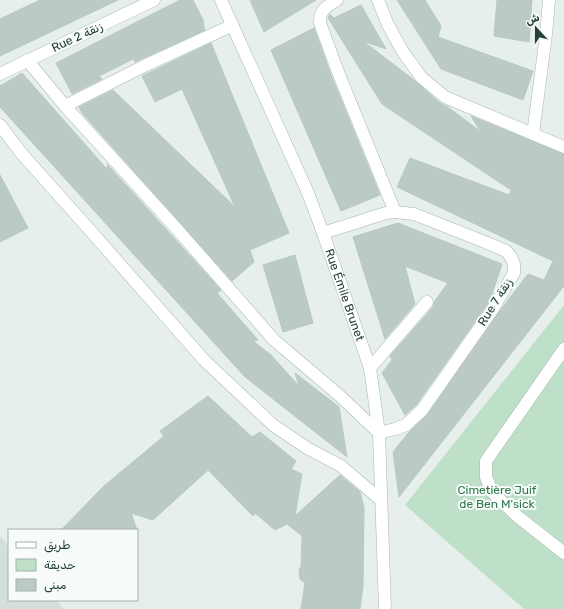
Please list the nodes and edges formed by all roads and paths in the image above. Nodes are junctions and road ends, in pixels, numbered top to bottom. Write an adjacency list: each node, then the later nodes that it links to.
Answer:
1 (154, 0): 7 (street, Rue 2 زنقة)
2 (221, 0): 6 (street, Rue Émile Brunet)
3 (337, 0): 13 (street)
4 (378, 0): 11 (street)
5 (549, 0): 11 (street)
6 (233, 25): 9 (street); 14 (street, Rue Émile Brunet)
7 (27, 60): 8 (street, Rue 2 زنقة); 9 (street)
8 (0, 74)
9 (64, 106): 18 (street)
10 (0, 125): 19 (street)
11 (533, 134): 12 (street)
12 (564, 147)
13 (395, 212): 14 (street, Rue 7 زنقة); 18 (street, Rue 7 زنقة)
14 (323, 233): 17 (street, Rue Émile Brunet)
15 (427, 302): 17 (street)
16 (564, 349): 20 (street)
17 (370, 368): 18 (street, Rue Émile Brunet)
18 (379, 433): 19 (street, Rue Émile Brunet)
19 (380, 500): 21 (street, Rue Émile Brunet)
20 (564, 553)
21 (385, 609)

